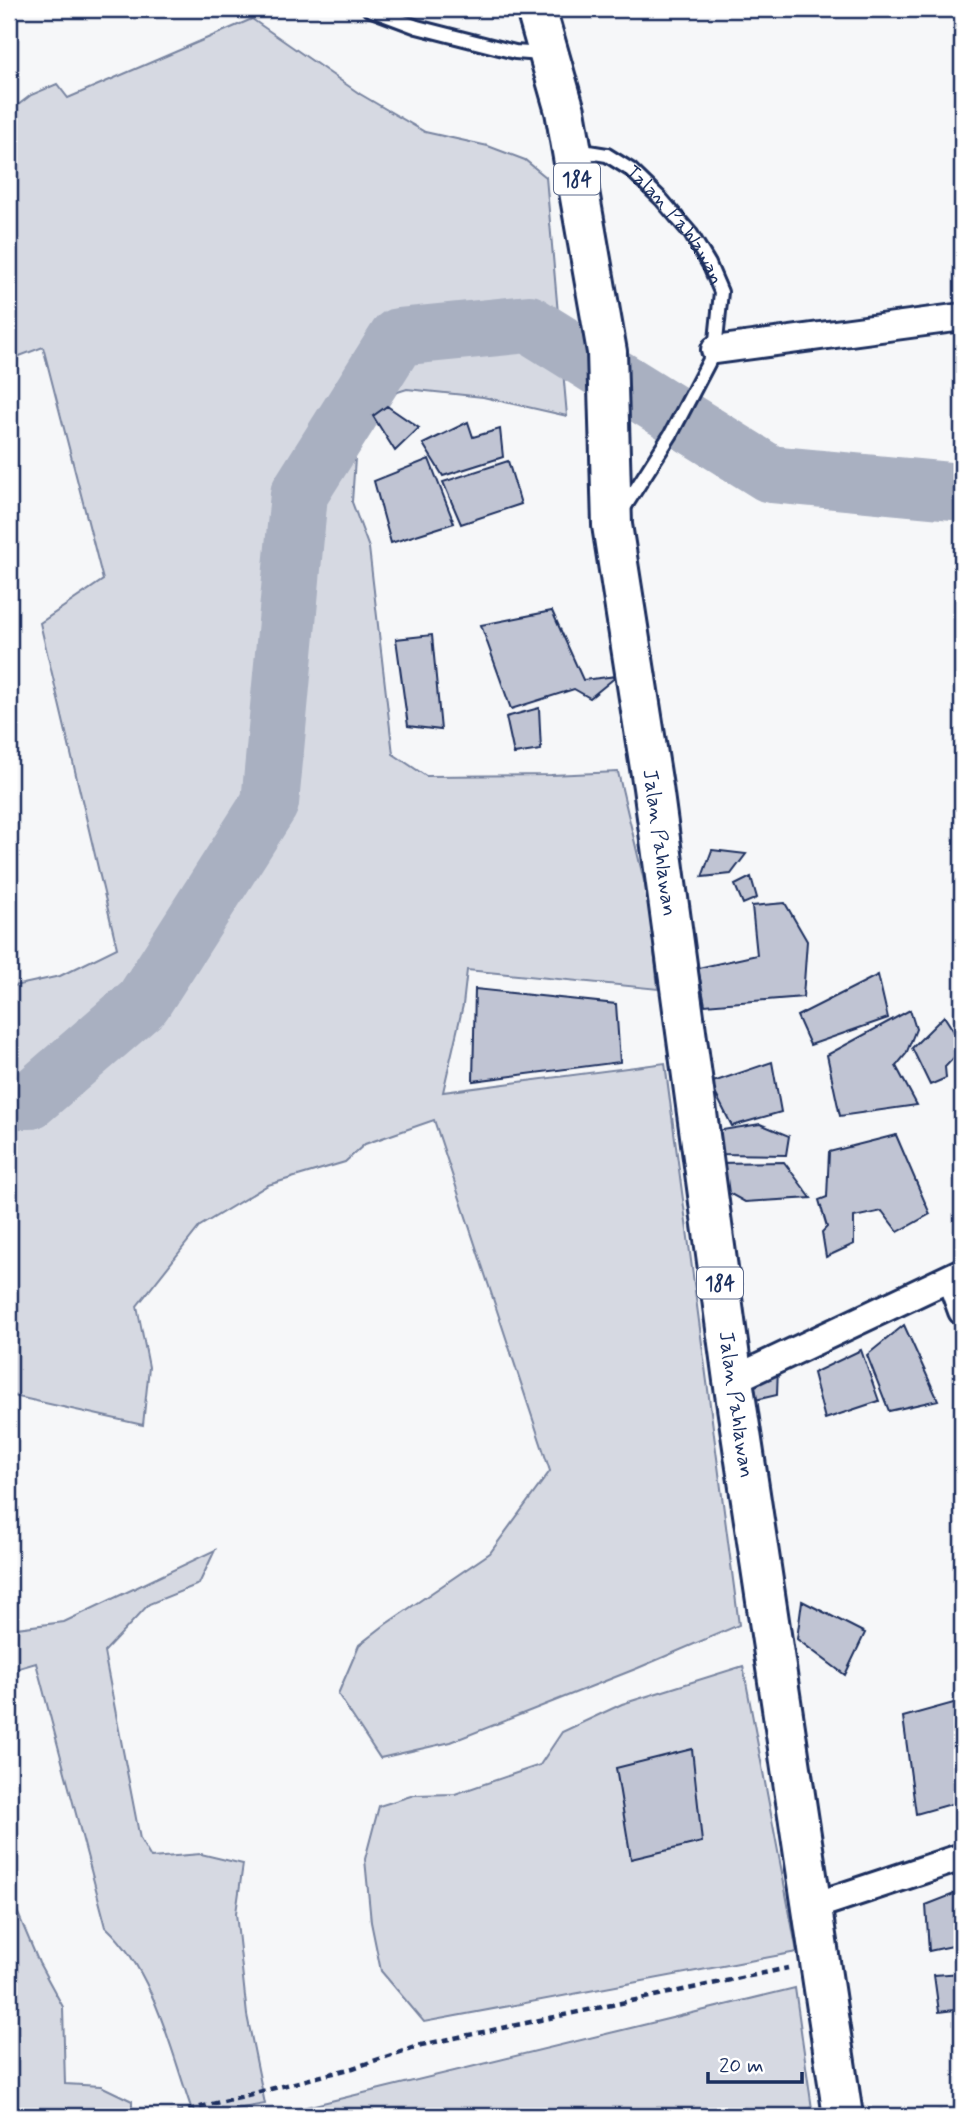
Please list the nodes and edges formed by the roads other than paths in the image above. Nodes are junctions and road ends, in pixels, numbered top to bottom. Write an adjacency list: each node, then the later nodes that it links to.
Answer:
1 (369, 9): 3 (lane)
2 (536, 9): 3 (main road, Jalan Pahlawan / 184)
3 (550, 54): 4 (main road, Jalan Pahlawan / 184)
4 (572, 150): 6 (lane, Jalan Pahlawan); 7 (main road, Jalan Pahlawan / 184)
5 (962, 317): 6 (street)
6 (715, 350): 7 (lane, Jalan Pahlawan)
7 (612, 525): 10 (main road, Jalan Pahlawan / 184)
8 (956, 1275): 9 (street); 10 (street)
9 (962, 1311)
10 (733, 1380): 12 (main road, Jalan Pahlawan / 184)
11 (962, 1857): 12 (street)
12 (811, 1907): 13 (main road, Jalan Pahlawan / 184)
13 (843, 2116)

